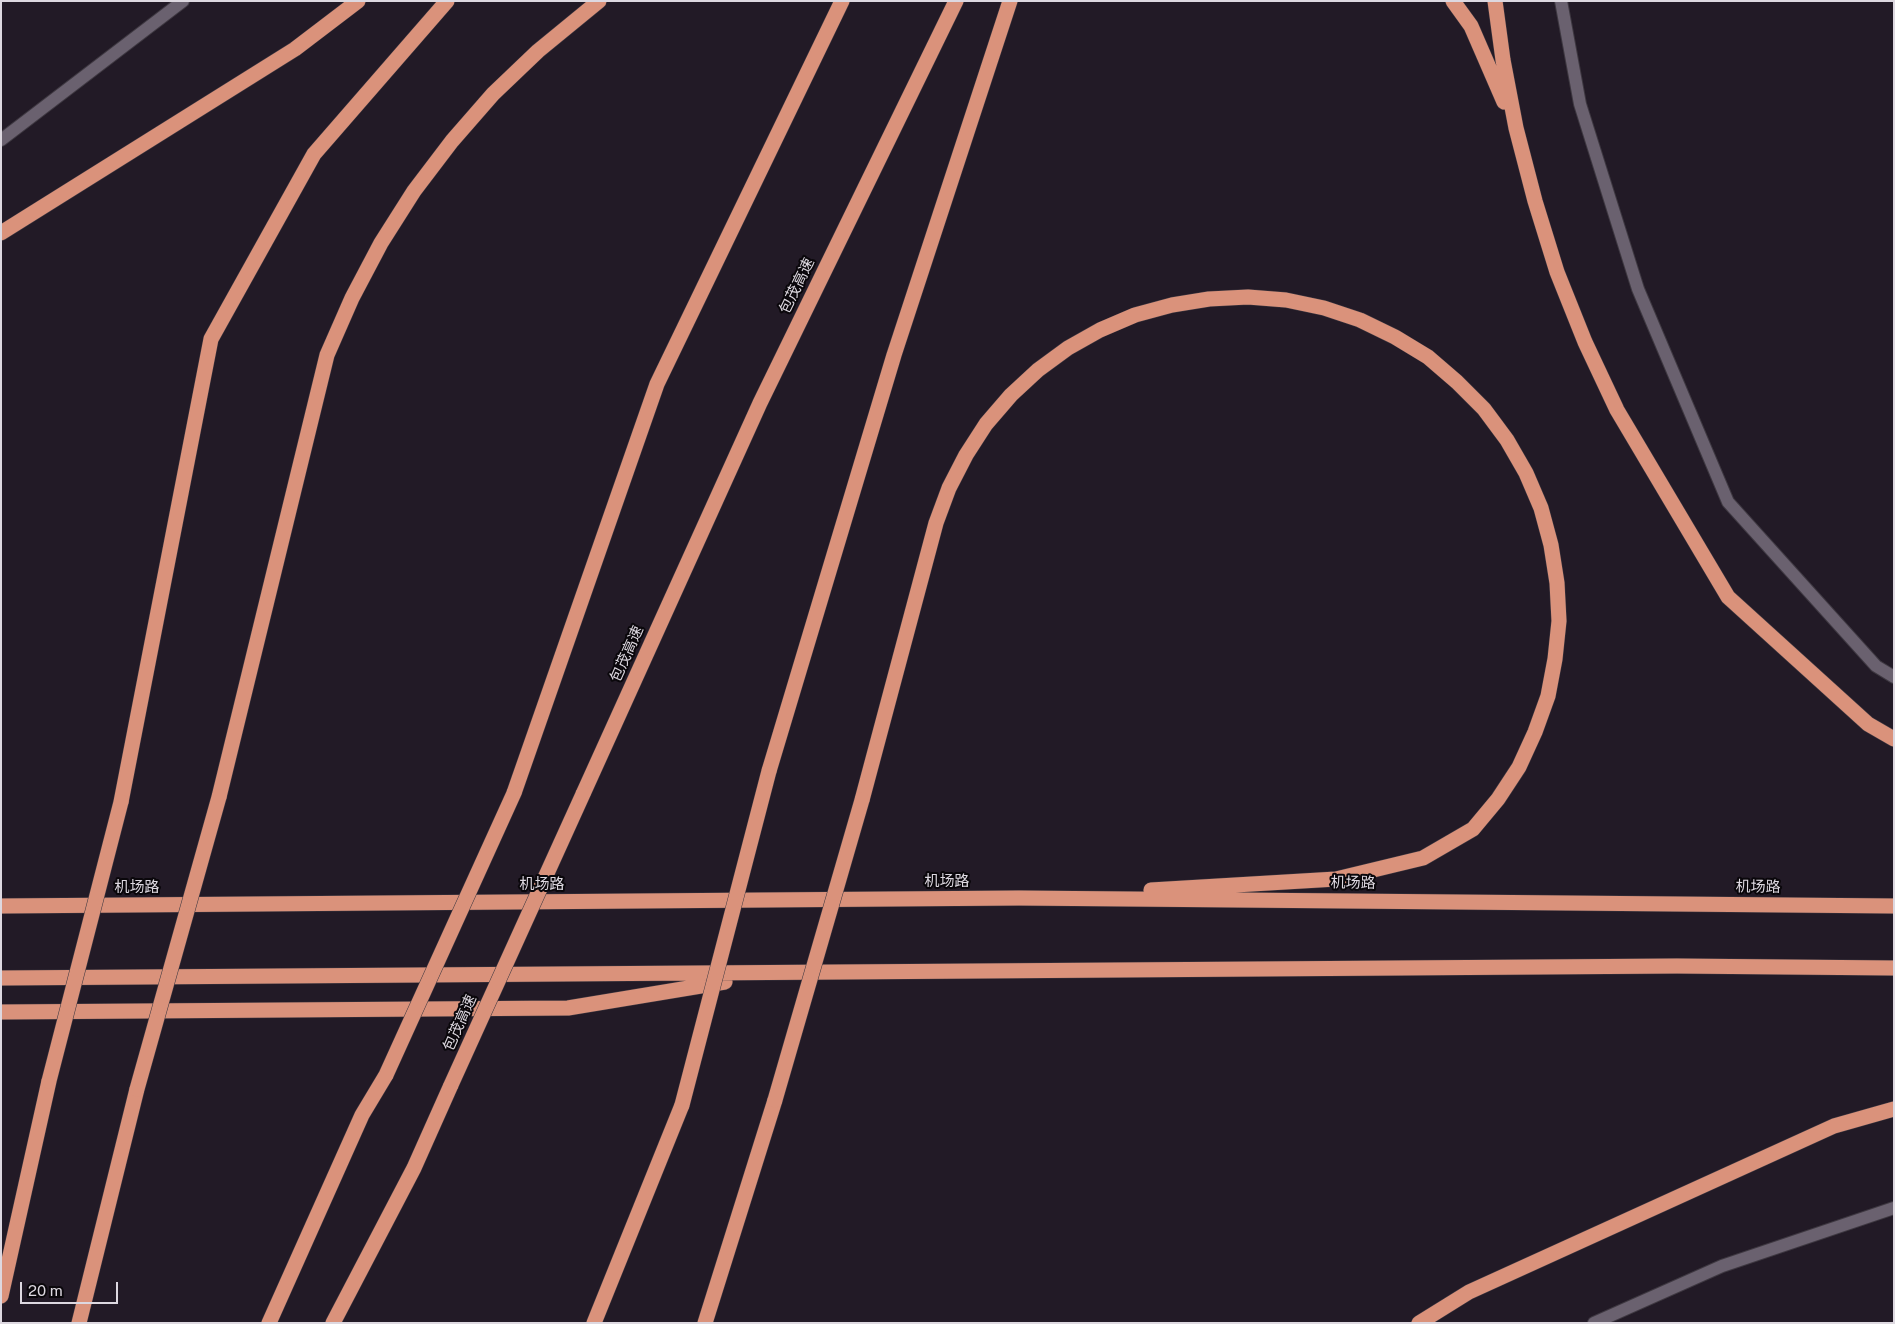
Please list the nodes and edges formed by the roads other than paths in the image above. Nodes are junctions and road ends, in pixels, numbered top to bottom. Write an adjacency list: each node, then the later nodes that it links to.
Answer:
1 (183, 1): 12 (street)
2 (358, 1): 13 (highway)
3 (447, 1): 25 (highway, bridge)
4 (599, 1): 26 (highway, bridge)
5 (842, 1): 27 (highway, bridge)
6 (956, 1): 28 (highway, 包茂高速, bridge)
7 (1452, 1): 11 (highway)
8 (1495, 1): 11 (highway)
9 (1561, 1): 14 (street)
10 (1010, 3): 29 (highway, bridge)
11 (1516, 128): 15 (highway)
12 (1, 140)
13 (1, 233)
14 (1894, 677)
15 (1894, 739)
16 (1020, 898): 17 (highway, 机场路); 18 (highway, 机场路); 30 (highway, bridge)
17 (1, 906)
18 (1894, 906)
19 (1894, 968): 20 (highway)
20 (786, 972): 21 (highway); 22 (highway)
21 (1, 978)
22 (1, 1012)
23 (1894, 1109): 31 (highway)
24 (1894, 1208): 32 (street)
25 (1, 1296)
26 (79, 1323)
27 (269, 1323)
28 (333, 1323)
29 (594, 1323)
30 (705, 1323)
31 (1419, 1323)
32 (1594, 1323)

